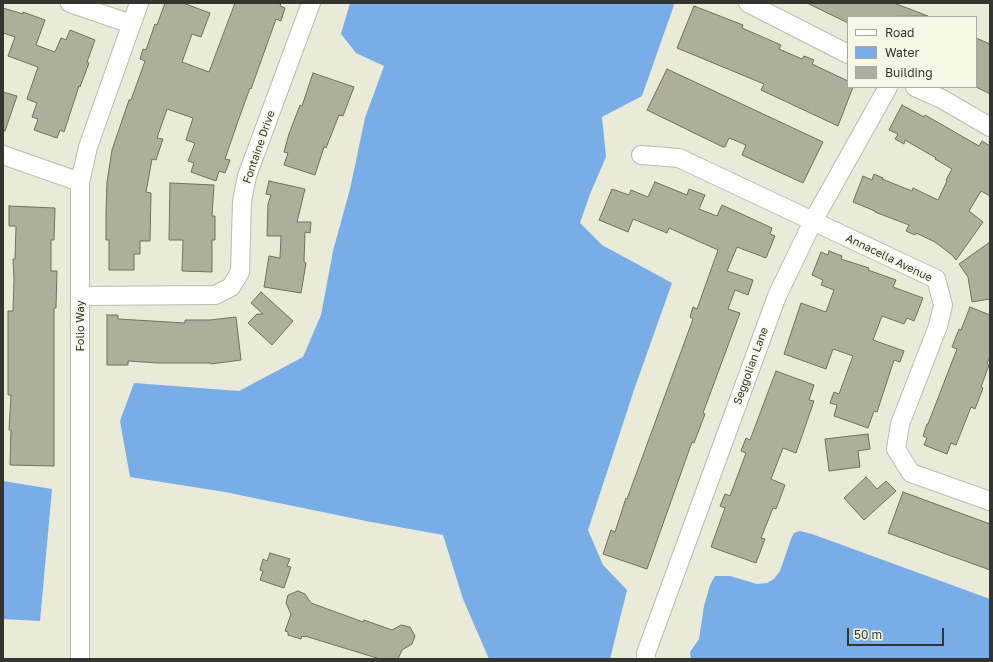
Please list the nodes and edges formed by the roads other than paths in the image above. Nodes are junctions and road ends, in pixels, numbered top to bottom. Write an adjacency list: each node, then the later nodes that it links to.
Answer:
1 (70, 3): 5 (street)
2 (139, 3): 5 (street, Folio Way)
3 (311, 3): 14 (street, Fontaine Drive)
4 (748, 3): 6 (street)
5 (131, 24): 12 (street, Folio Way)
6 (847, 53)
7 (887, 88): 13 (street, Seggolian Lane)
8 (917, 88): 9 (street)
9 (990, 127)
10 (3, 155): 12 (street)
11 (641, 155): 13 (street, Annacella Avenue)
12 (80, 182): 14 (street, Folio Way)
13 (813, 220): 15 (street, Annacella Avenue); 17 (street, Seggolian Lane)
14 (81, 296): 16 (street, Folio Way)
15 (990, 501)
16 (80, 659)
17 (646, 659)

